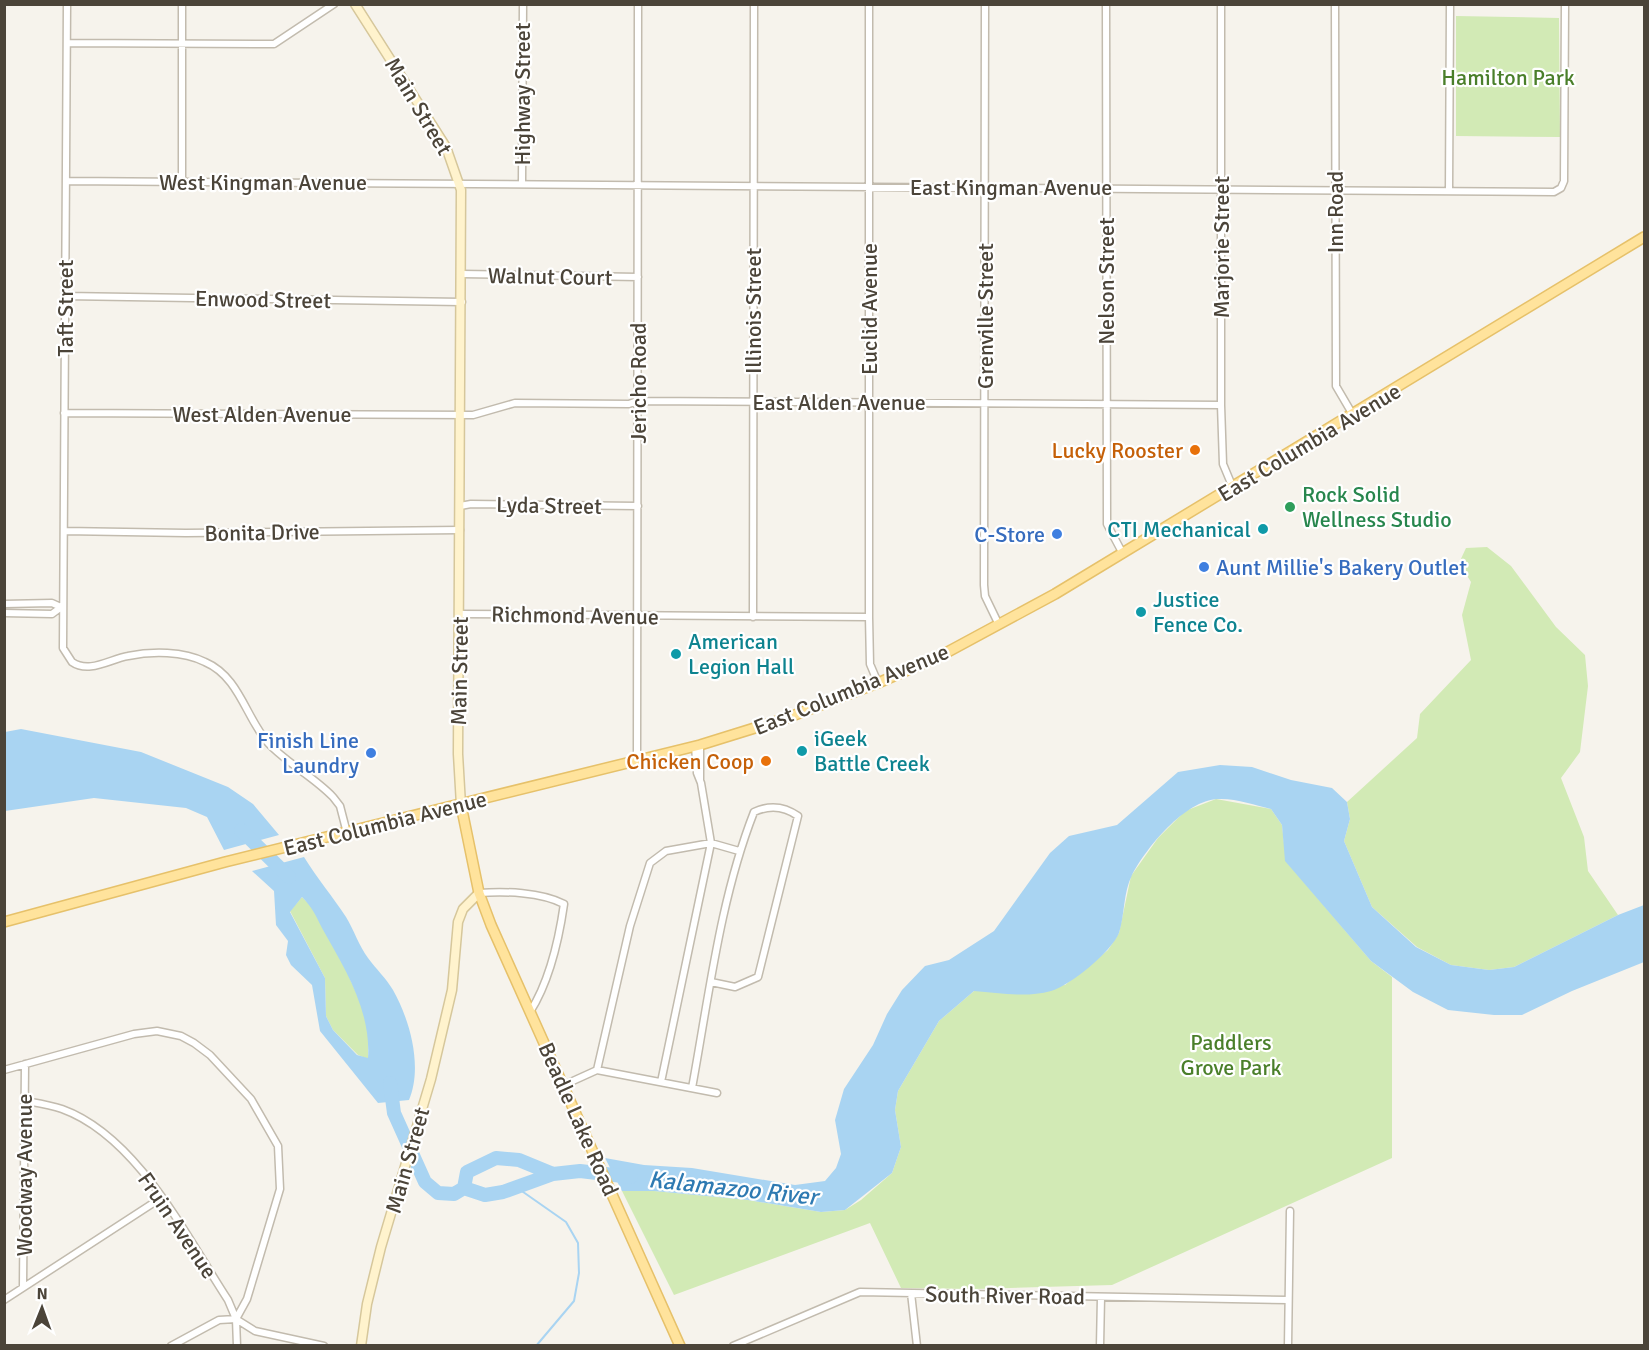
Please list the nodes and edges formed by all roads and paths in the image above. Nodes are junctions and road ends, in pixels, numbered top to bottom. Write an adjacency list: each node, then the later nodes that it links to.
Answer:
1 (67, 4): 15 (street, Taft Street)
2 (182, 4): 16 (street)
3 (334, 4): 16 (street)
4 (356, 4): 19 (street, Main Street)
5 (523, 4): 20 (street, Highway Street)
6 (638, 4): 21 (street, Jericho Road)
7 (754, 4): 22 (street, Illinois Street)
8 (870, 4): 23 (street, Euclid Avenue)
9 (985, 4): 24 (street, Grenville Street)
10 (1107, 4): 25 (street, Nelson Street)
11 (1221, 4): 26 (street, Marjorie Street)
12 (1335, 4): 27 (street, Inn Road)
13 (1450, 4): 28 (street)
14 (1565, 4): 28 (street, East Kingman Avenue)
15 (67, 43): 16 (street); 17 (street, Taft Street)
16 (182, 43): 18 (street)
17 (66, 181): 18 (street, West Kingman Avenue); 32 (street, Taft Street)
18 (182, 182): 19 (street, West Kingman Avenue)
19 (459, 183): 20 (street, East Kingman Avenue); 30 (street, Main Street)
20 (522, 183): 21 (street, East Kingman Avenue)
21 (638, 184): 22 (street, East Kingman Avenue); 31 (street, Jericho Road)
22 (754, 186): 23 (street, East Kingman Avenue); 35 (street, Illinois Street)
23 (870, 186): 24 (street, East Kingman Avenue); 36 (street, Euclid Avenue)
24 (985, 187): 25 (street, East Kingman Avenue); 37 (street, Grenville Street)
25 (1106, 188): 26 (street, East Kingman Avenue); 38 (street, Nelson Street)
26 (1221, 188): 27 (street, East Kingman Avenue); 39 (street, Marjorie Street)
27 (1335, 190): 28 (street, East Kingman Avenue); 42 (street, Inn Road)
28 (1449, 190)
29 (1644, 237): 42 (main road, East Columbia Avenue)
30 (462, 274): 31 (street, Walnut Court); 33 (street, Main Street)
31 (638, 277): 34 (street, Jericho Road)
32 (65, 296): 33 (street, Enwood Street); 40 (street, Taft Street)
33 (462, 302): 41 (street, Main Street)
34 (637, 401): 35 (street, East Alden Avenue); 41 (street, East Alden Avenue); 45 (street, Jericho Road)
35 (754, 402): 36 (street, East Alden Avenue); 54 (street, Illinois Street)
36 (869, 402): 37 (street, East Alden Avenue); 55 (street, Euclid Avenue)
37 (985, 403): 38 (street, East Alden Avenue); 56 (street, Grenville Street)
38 (1107, 405): 39 (street, East Alden Avenue); 48 (street, Nelson Street)
39 (1221, 405): 43 (street, Marjorie Street)
40 (64, 413): 41 (street, West Alden Avenue); 47 (street, Taft Street)
41 (460, 415): 44 (street, Main Street)
42 (1353, 415): 43 (main road, East Columbia Avenue)
43 (1233, 488): 48 (main road, East Columbia Avenue)
44 (460, 506): 45 (street, Lyda Street); 46 (street, Main Street)
45 (638, 506): 53 (street, Jericho Road)
46 (460, 530): 47 (street, Bonita Drive); 52 (street, Main Street)
47 (64, 531): 50 (street, Taft Street)
48 (1123, 554): 56 (main road, East Columbia Avenue)
49 (4, 604): 50 (street)
50 (62, 609): 51 (street); 61 (street, Taft Street)
51 (4, 613)
52 (460, 614): 53 (street, Richmond Avenue); 60 (street, Main Street)
53 (638, 615): 54 (street, Richmond Avenue); 59 (street, Jericho Road)
54 (753, 616): 55 (street, Richmond Avenue)
55 (869, 617): 57 (street, Euclid Avenue)
56 (999, 625): 57 (main road, East Columbia Avenue)
57 (878, 683): 58 (main road, East Columbia Avenue)
58 (697, 745): 59 (main road, East Columbia Avenue); 62 (street)
59 (637, 761): 60 (main road, East Columbia Avenue)
60 (462, 805): 61 (main road, East Columbia Avenue); 64 (main road, Main Street)
61 (347, 834): 65 (main road, East Columbia Avenue)
62 (711, 843): 63 (street); 70 (street); 71 (street)
63 (738, 851): 66 (street); 66 (street)
64 (479, 893): 67 (main road, Beadle Lake Road); 67 (street); 87 (street, Main Street)
65 (4, 922)
66 (711, 982): 73 (street)
67 (530, 1012): 72 (main road, Beadle Lake Road)
68 (25, 1064): 69 (street); 75 (street, Woodway Avenue); 83 (street)
69 (4, 1070)
70 (597, 1070): 71 (street); 72 (street)
71 (661, 1082): 73 (street)
72 (564, 1085): 88 (main road, Beadle Lake Road)
73 (692, 1088): 74 (street)
74 (717, 1093)
75 (26, 1101): 76 (street, Fruin Avenue); 78 (street, Woodway Avenue)
76 (161, 1198): 78 (street); 83 (street, Fruin Avenue)
77 (1290, 1211): 82 (street)
78 (23, 1286): 81 (street)
79 (911, 1293): 80 (street, South River Road); 89 (street, South River Road); 90 (street)
80 (1101, 1297): 82 (street, South River Road); 91 (street)
81 (4, 1300)
82 (1288, 1300): 92 (street)
83 (236, 1319): 84 (street); 85 (street); 86 (street)
84 (171, 1346)
85 (237, 1346)
86 (324, 1346)
87 (361, 1346)
88 (680, 1346)
89 (733, 1346)
90 (917, 1346)
91 (1100, 1346)
92 (1288, 1346)

